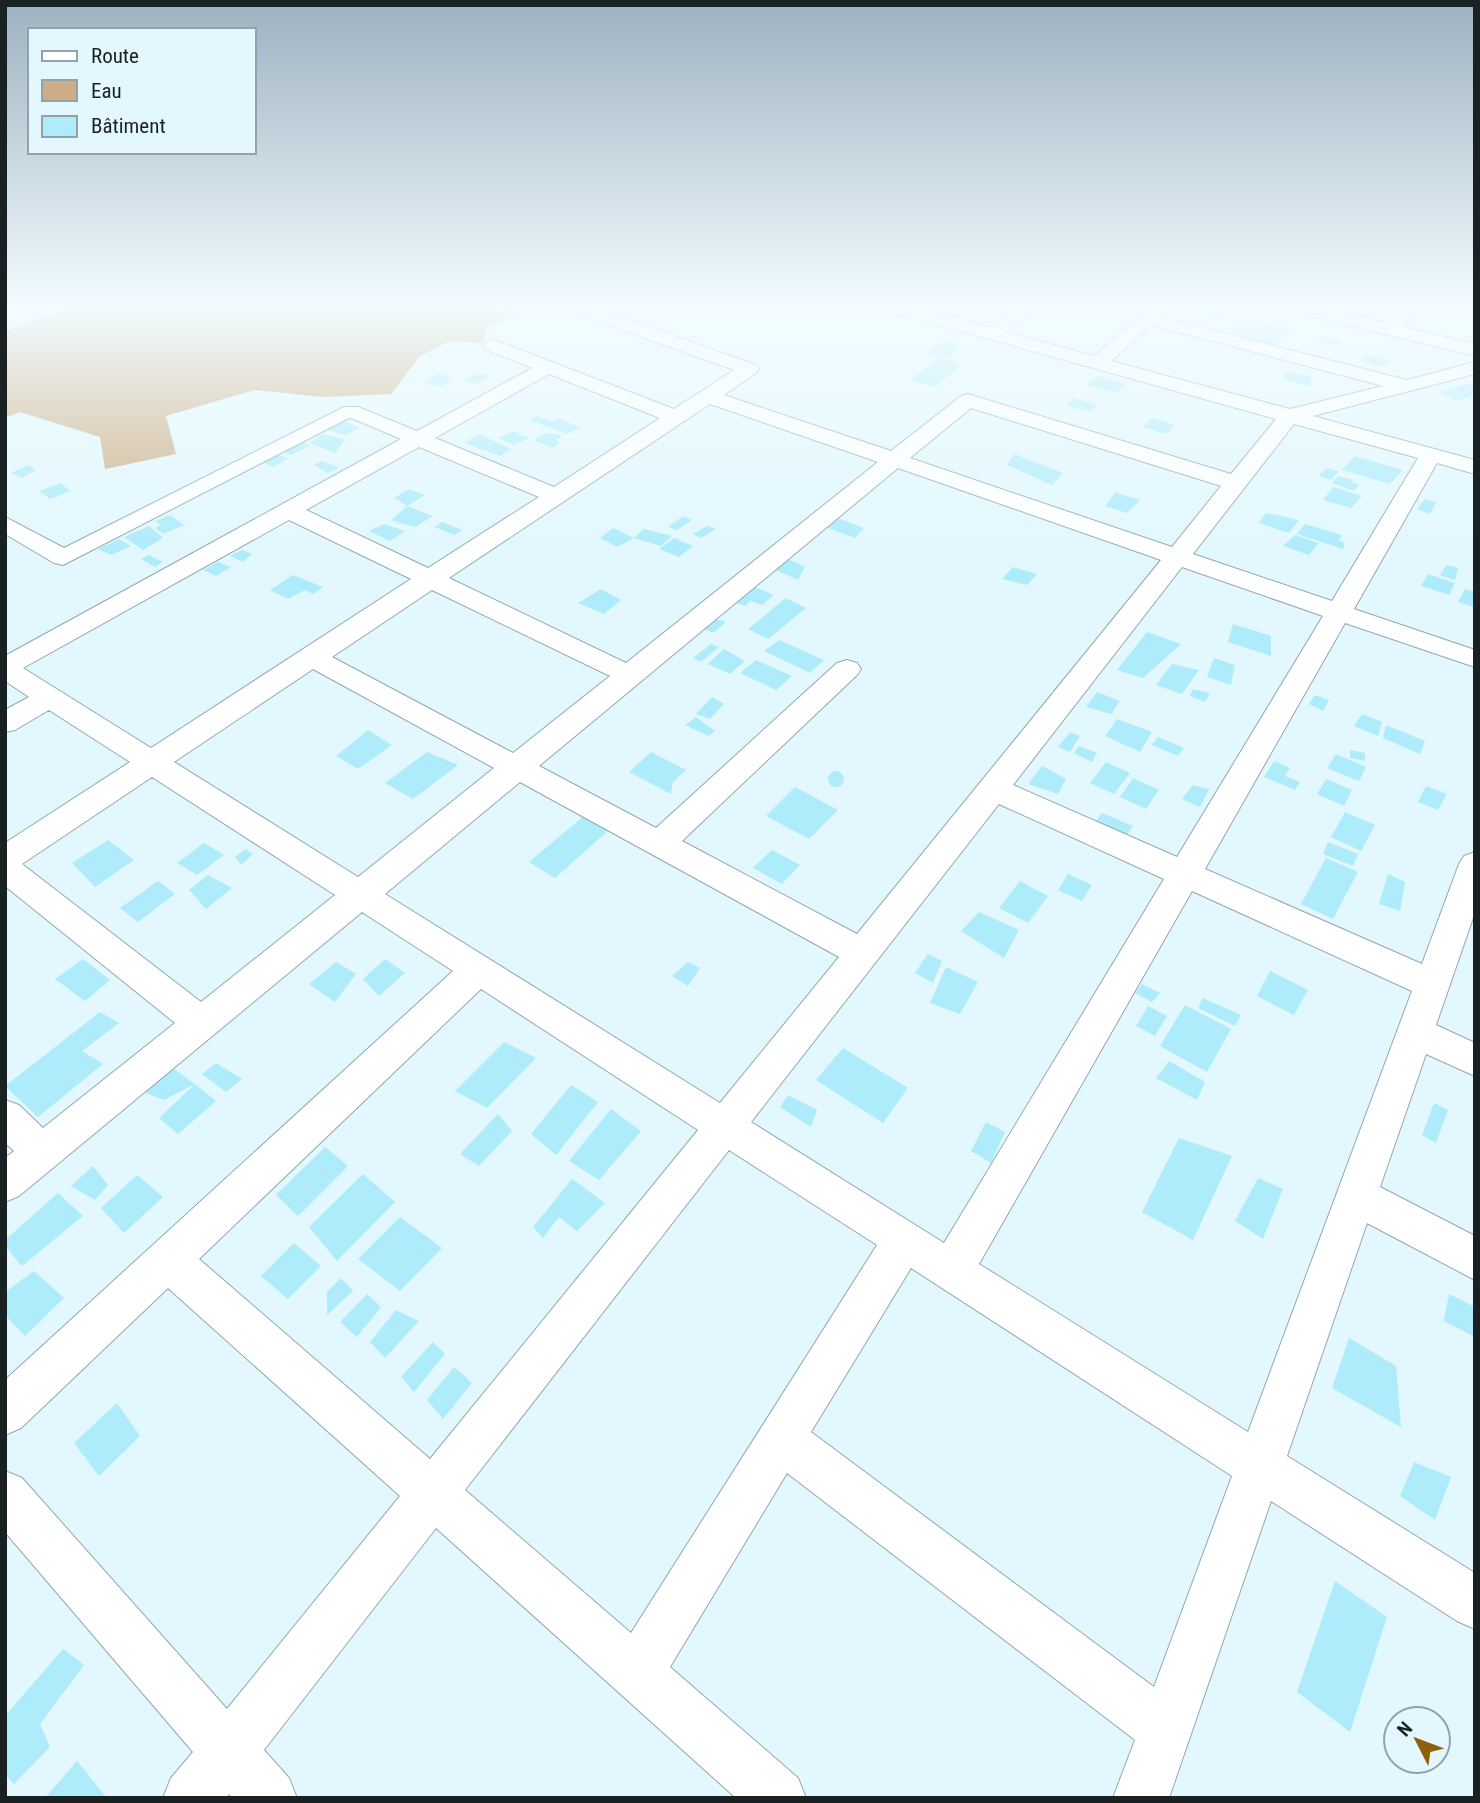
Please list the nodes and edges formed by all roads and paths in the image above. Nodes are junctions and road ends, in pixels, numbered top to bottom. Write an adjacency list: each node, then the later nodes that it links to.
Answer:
1 (511, 387): 9 (street)
2 (600, 387): 8 (street)
3 (721, 387): 6 (street)
4 (1184, 387): 7 (street)
5 (1402, 387): 7 (street)
6 (708, 396): 8 (street); 11 (street)
7 (1289, 416): 10 (street); 13 (street)
8 (676, 417): 14 (street)
9 (417, 438): 14 (street); 15 (street); 16 (street)
10 (1431, 455): 12 (street); 19 (street)
11 (895, 459): 13 (street); 17 (street); 24 (street)
12 (1475, 467)
13 (1236, 484): 17 (street)
14 (557, 496): 18 (street)
15 (287, 510): 18 (street); 22 (street)
16 (5, 524)
17 (1177, 556): 19 (street); 29 (street)
18 (430, 579): 20 (street); 24 (street)
19 (1339, 612): 21 (street); 34 (street)
20 (312, 657): 27 (street); 28 (street)
21 (1475, 659)
22 (5, 668): 25 (street)
23 (847, 669): 30 (street)
24 (630, 675): 28 (street)
25 (50, 697): 26 (street); 27 (street)
26 (5, 723)
27 (152, 762): 31 (street); 35 (street)
28 (516, 767): 30 (street); 35 (street)
29 (993, 789): 34 (street); 36 (street)
30 (659, 844): 36 (street)
31 (5, 859)
32 (1475, 864): 38 (street)
33 (5, 868): 39 (street)
34 (1185, 874): 38 (street); 50 (street)
35 (360, 895): 37 (street); 39 (street)
36 (862, 953): 43 (street)
37 (478, 970): 43 (street); 49 (street)
38 (1432, 984): 40 (street)
39 (202, 1023): 44 (street)
40 (1415, 1032): 41 (street); 46 (street)
41 (1475, 1060)
42 (5, 1117): 44 (street)
43 (724, 1126): 47 (street); 54 (street)
44 (42, 1153): 45 (street)
45 (5, 1183)
46 (1356, 1196): 48 (street); 53 (street)
47 (904, 1240): 50 (street); 52 (street)
48 (1475, 1259)
49 (168, 1260): 51 (street); 54 (street)
50 (951, 1271): 53 (street)
51 (5, 1412)
52 (780, 1438): 57 (street); 58 (street)
53 (1259, 1466): 56 (street); 58 (street)
54 (433, 1493): 57 (street); 59 (street)
55 (5, 1495): 59 (street)
56 (1475, 1603)
57 (636, 1673): 62 (street)
58 (1165, 1729): 63 (street)
59 (228, 1751): 60 (street); 61 (street)
60 (191, 1798)
61 (269, 1798)
62 (778, 1798)
63 (1141, 1798)

